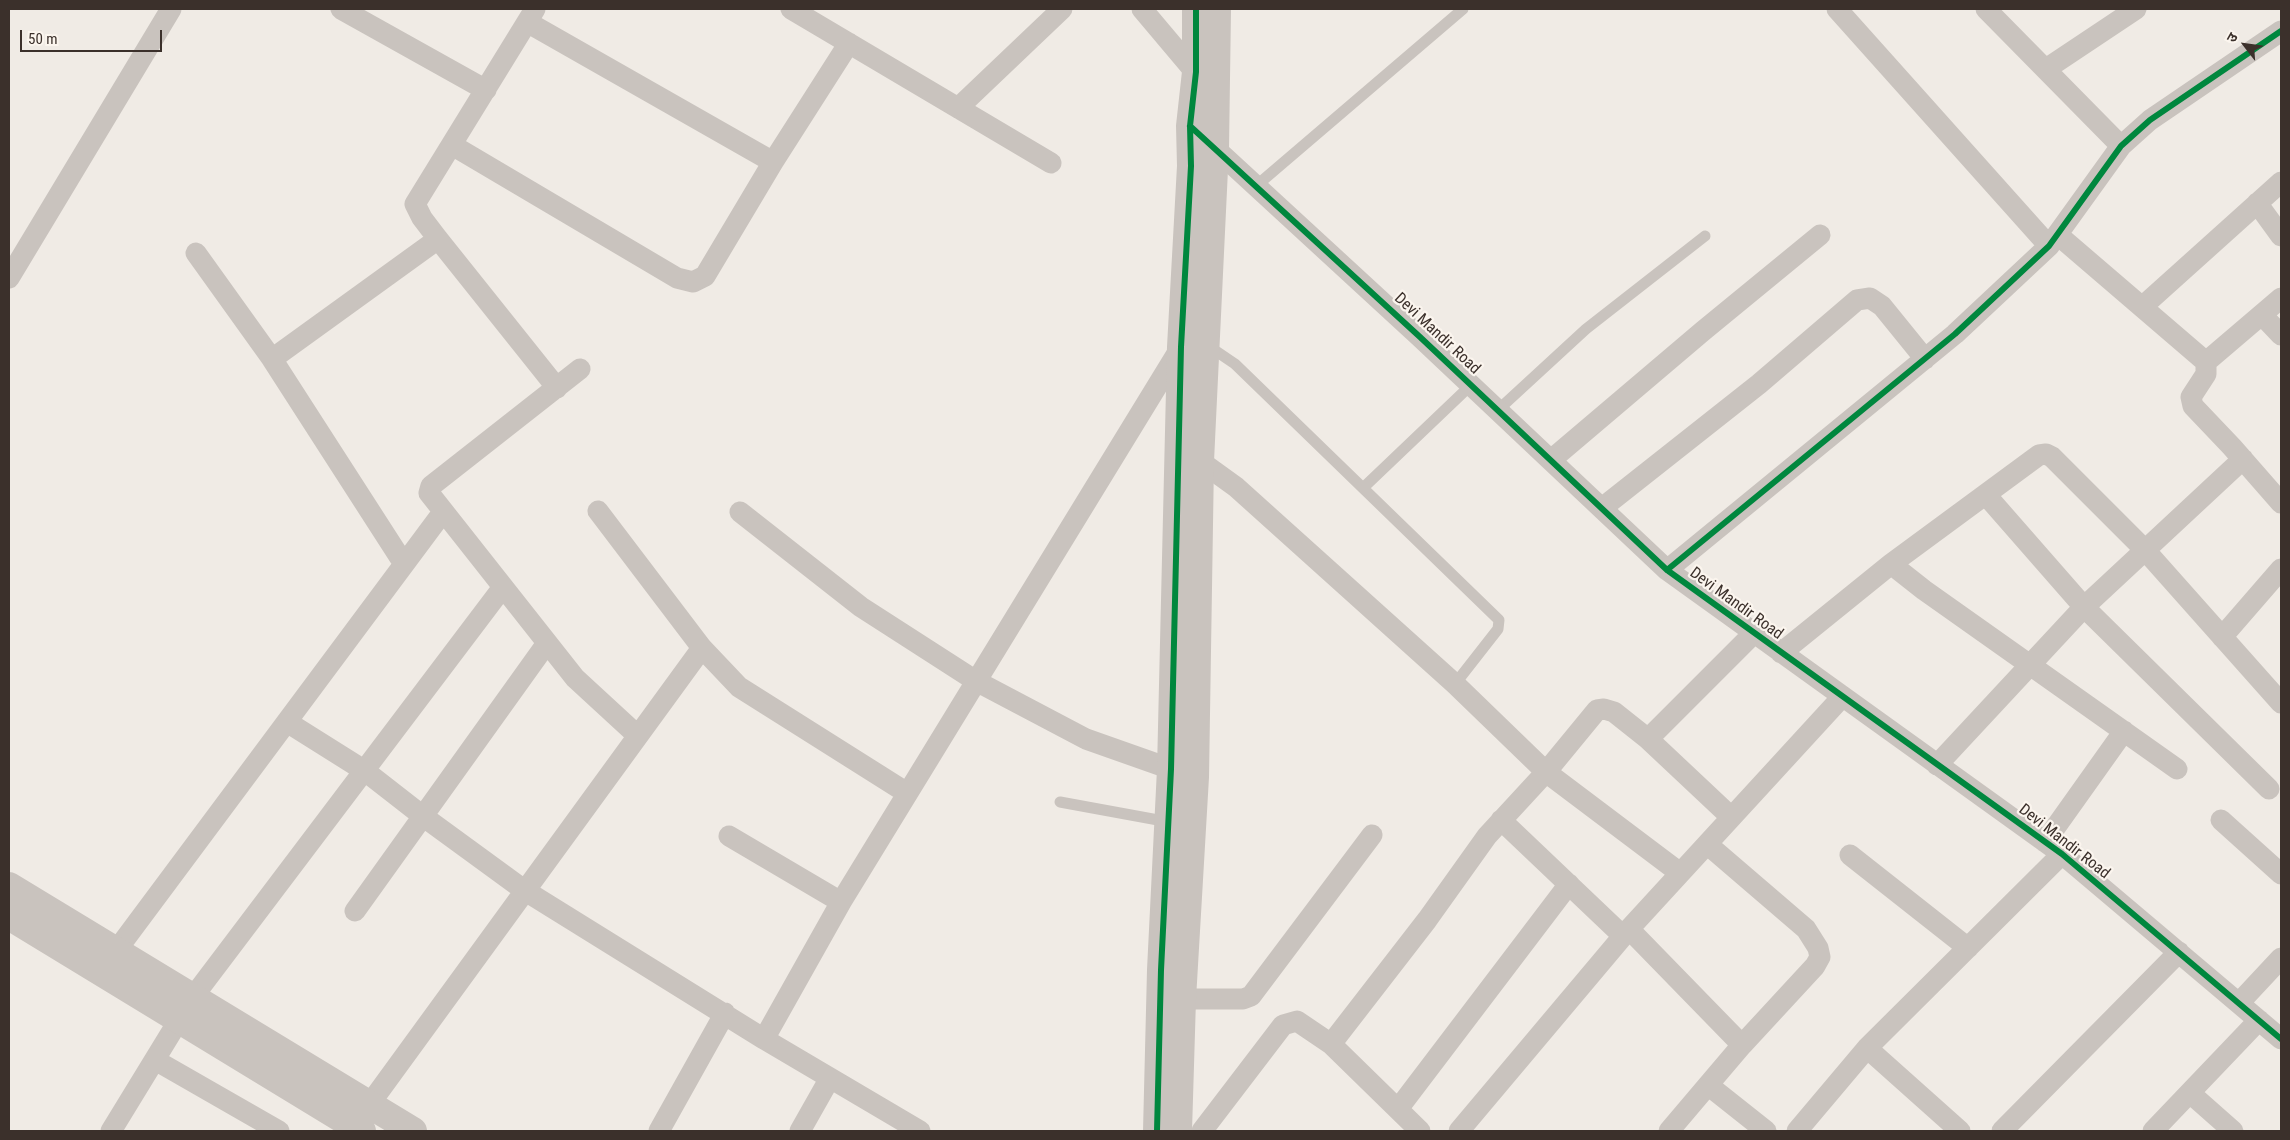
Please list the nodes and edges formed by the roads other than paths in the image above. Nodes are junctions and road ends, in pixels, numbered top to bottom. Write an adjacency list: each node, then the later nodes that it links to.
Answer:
1 (171, 9): 35 (street)
2 (344, 9): 17 (street)
3 (791, 9): 14 (street)
4 (1061, 9): 19 (street)
5 (1142, 9): 16 (street)
6 (1196, 9): 16 (street)
7 (1217, 9): 18 (street)
8 (1463, 9): 27 (lane)
9 (1836, 9): 33 (street)
10 (1986, 9): 15 (street)
11 (2136, 9): 15 (street)
12 (531, 15): 17 (street); 24 (street)
13 (2280, 35): 22 (street)
14 (849, 43): 19 (street); 24 (street)
15 (2046, 69): 22 (street)
16 (1196, 72): 18 (street); 20 (street)
17 (486, 90): 21 (street)
18 (1215, 94): 23 (street)
19 (958, 108): 25 (street)
20 (1190, 126): 23 (street, Devi Mandir Road); 40 (street)
21 (452, 145): 24 (street); 32 (street)
22 (2121, 146): 33 (street)
23 (1215, 148): 27 (street, Devi Mandir Road); 40 (street)
24 (773, 162)
25 (1051, 163)
26 (2281, 182): 28 (street)
27 (1256, 186): 45 (street, Devi Mandir Road)
28 (2257, 204): 31 (street); 37 (street)
29 (1820, 235): 49 (street)
30 (1705, 236): 47 (lane)
31 (2281, 236)
32 (438, 239): 41 (street); 46 (street)
33 (2053, 240): 37 (street); 42 (street)
34 (196, 253): 41 (street)
35 (9, 278)
36 (2281, 298): 38 (street)
37 (2142, 307): 43 (street)
38 (2262, 315): 39 (street); 43 (street)
39 (2281, 335)
40 (1193, 345): 50 (street); 51 (lane); 71 (street); 80 (street)
41 (272, 359): 59 (street)
42 (1925, 359): 54 (street); 62 (street)
43 (2206, 362): 48 (street)
44 (580, 370): 46 (street)
45 (1471, 385): 47 (street, Devi Mandir Road); 51 (lane)
46 (557, 388): 56 (street)
47 (1498, 410): 49 (street, Devi Mandir Road)
48 (2243, 459): 53 (street); 58 (street)
49 (1551, 460): 54 (street, Devi Mandir Road)
50 (1200, 462): 72 (street); 91 (street)
51 (1363, 488): 72 (lane)
52 (1986, 495): 58 (street); 60 (street); 64 (street)
53 (2281, 503)
54 (1602, 508): 62 (street, Devi Mandir Road)
55 (598, 511): 68 (street)
56 (443, 512): 59 (street); 63 (street)
57 (740, 512): 71 (street)
58 (2145, 550): 64 (street); 66 (street)
59 (404, 564): 75 (street)
60 (1891, 564): 69 (street); 70 (street)
61 (2281, 569): 66 (street)
62 (1667, 570): 65 (street, Devi Mandir Road)
63 (503, 587): 67 (street); 82 (street)
64 (2084, 607): 70 (street); 84 (street)
65 (1753, 634): 69 (street, Devi Mandir Road); 78 (street)
66 (2222, 637): 74 (street)
67 (547, 643): 77 (street); 87 (street)
68 (702, 648): 77 (street); 85 (street)
69 (1781, 654): 73 (street, Devi Mandir Road)
70 (2029, 665): 76 (street); 79 (street)
71 (976, 681): 80 (street); 85 (street)
72 (1455, 684): 83 (street)
73 (1842, 696): 79 (street, Devi Mandir Road); 88 (street)
74 (2281, 703)
75 (287, 722): 82 (street); 107 (street)
76 (2124, 731): 81 (street); 95 (street)
77 (638, 736): 101 (street)
78 (1648, 739): 83 (street); 88 (street)
79 (1937, 764): 95 (street, Devi Mandir Road)
80 (1171, 769): 91 (street)
81 (2178, 769)
82 (365, 771): 87 (street); 112 (street)
83 (1546, 772): 89 (street); 97 (street)
84 (2269, 789)
85 (907, 794): 102 (street)
86 (1060, 802): 91 (lane)
87 (424, 817): 101 (street); 103 (street)
88 (1731, 818): 94 (street)
89 (1501, 820): 99 (street); 117 (street)
90 (2221, 820): 98 (street)
91 (1180, 824): 110 (street); 134 (street)
92 (1372, 835): 110 (street)
93 (729, 836): 102 (street)
94 (1707, 844): 97 (street); 118 (street)
95 (2054, 848): 106 (street); 108 (street, Devi Mandir Road)
96 (1850, 855): 106 (street)
97 (1680, 873): 105 (street)
98 (2281, 874)
99 (1568, 884): 105 (street); 125 (street)
100 (9, 886): 107 (street)
101 (524, 890): 113 (street); 124 (street)
102 (841, 902): 115 (street)
103 (355, 911)
104 (9, 916): 112 (street)
105 (1626, 933): 118 (street); 138 (street)
106 (1968, 948): 119 (street)
107 (116, 951): 112 (street)
108 (2179, 952): 111 (street, Devi Mandir Road); 142 (street)
109 (2281, 958): 111 (street)
110 (1182, 999): 135 (street)
111 (2239, 1003): 114 (street, Devi Mandir Road)
112 (186, 1008): 120 (street); 124 (street); 129 (street)
113 (725, 1013): 115 (street); 131 (street)
114 (2259, 1020): 116 (street, Devi Mandir Road); 123 (street)
115 (764, 1039): 121 (street)
116 (2281, 1039)
117 (1331, 1044): 125 (street); 136 (street)
118 (1742, 1045): 122 (street)
119 (1867, 1048): 126 (street); 141 (street)
120 (155, 1060): 127 (street); 128 (street)
121 (830, 1078): 132 (street); 133 (street)
122 (1708, 1085): 139 (street); 140 (street)
123 (2190, 1093): 143 (street); 144 (street)
124 (369, 1105): 130 (street)
125 (1398, 1109): 137 (street)
126 (1802, 1129)
127 (111, 1131)
128 (279, 1131)
129 (362, 1131)
130 (413, 1131)
131 (659, 1131)
132 (800, 1131)
133 (920, 1131)
134 (1157, 1131)
135 (1178, 1131)
136 (1202, 1131)
137 (1420, 1131)
138 (1458, 1131)
139 (1668, 1131)
140 (1766, 1131)
141 (1960, 1131)
142 (2002, 1131)
143 (2153, 1131)
144 (2233, 1131)

